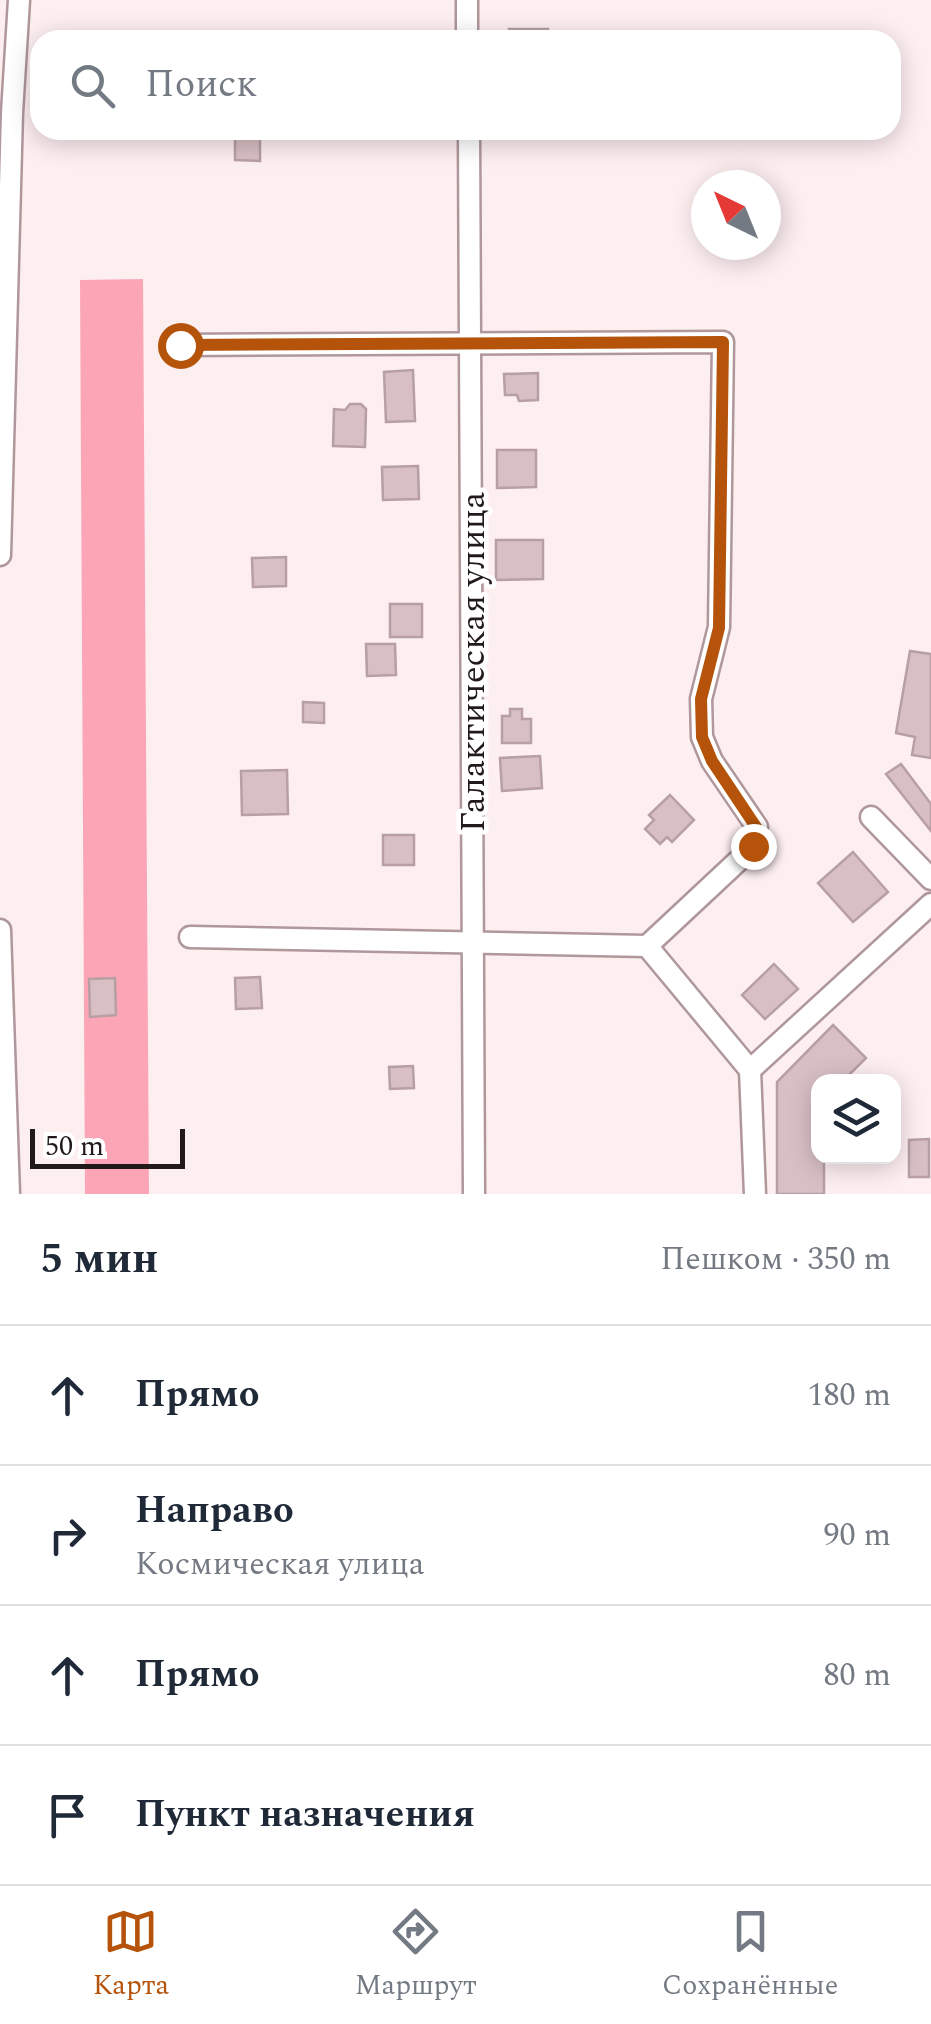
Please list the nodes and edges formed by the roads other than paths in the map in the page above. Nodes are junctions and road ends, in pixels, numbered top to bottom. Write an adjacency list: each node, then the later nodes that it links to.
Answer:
1 (19, 0): 4 (street)
2 (467, 0): 3 (street)
3 (468, 30)
4 (6, 113): 8 (street)
5 (468, 140): 6 (street, Галактическая улица)
6 (471, 343): 7 (street); 14 (street, Галактическая улица); 15 (street)
7 (180, 345)
8 (1, 555)
9 (870, 817): 10 (street)
10 (931, 880)
11 (931, 904): 16 (street)
12 (1, 930): 17 (street)
13 (190, 938): 14 (street)
14 (474, 944): 15 (street); 18 (street, Галактическая улица)
15 (647, 946): 16 (street)
16 (750, 1070): 19 (street)
17 (9, 1194)
18 (474, 1194)
19 (755, 1194)

